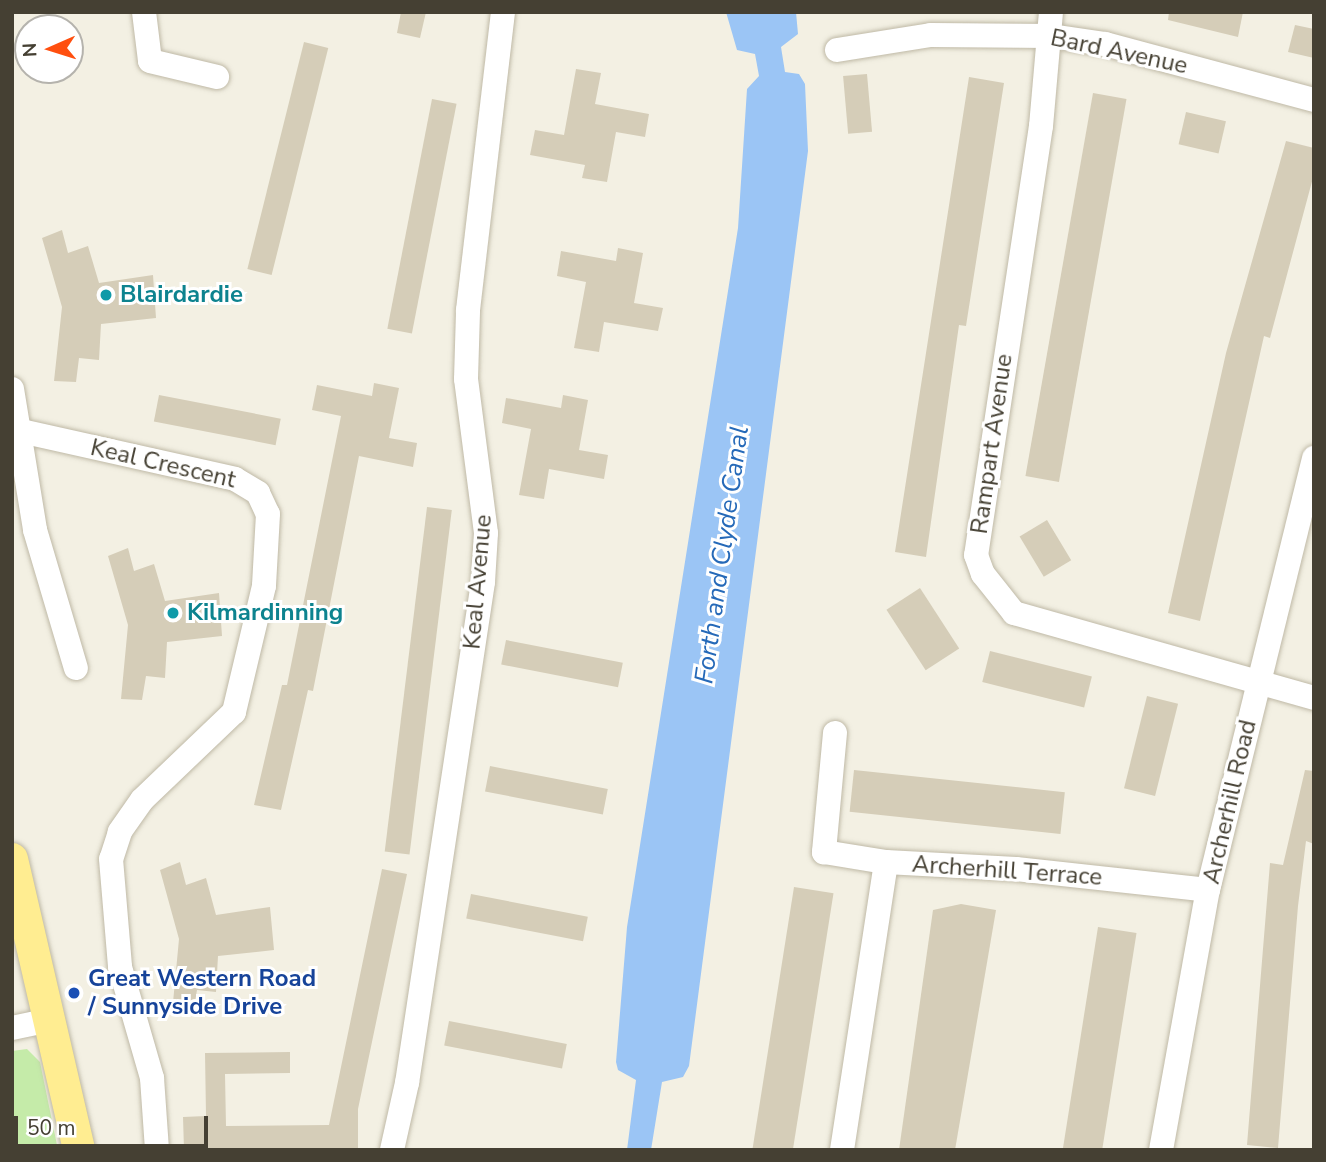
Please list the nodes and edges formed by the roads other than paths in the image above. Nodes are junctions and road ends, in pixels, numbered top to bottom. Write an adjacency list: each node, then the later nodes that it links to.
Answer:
1 (144, 12): 5 (street)
2 (503, 12): 21 (street, Keal Avenue)
3 (1051, 24): 4 (street, Bard Avenue); 6 (street, Bard Avenue); 11 (street, Rampart Avenue)
4 (837, 50)
5 (216, 77)
6 (1314, 100)
7 (12, 389): 8 (street)
8 (21, 431): 10 (street); 20 (street, Keal Crescent)
9 (1314, 458): 11 (street, Archerhill Road)
10 (76, 667)
11 (1258, 682): 12 (street, Rampart Avenue); 16 (street, Archerhill Road)
12 (1314, 698)
13 (835, 733): 15 (street)
14 (12, 859): 17 (main road)
15 (886, 862): 16 (street, Archerhill Terrace); 22 (street, Archerhill Terrace)
16 (1209, 890): 23 (street, Archerhill Road)
17 (51, 1020): 18 (street); 19 (main road)
18 (12, 1028)
19 (79, 1150)
20 (157, 1150)
21 (392, 1150)
22 (842, 1150)
23 (1161, 1150)

